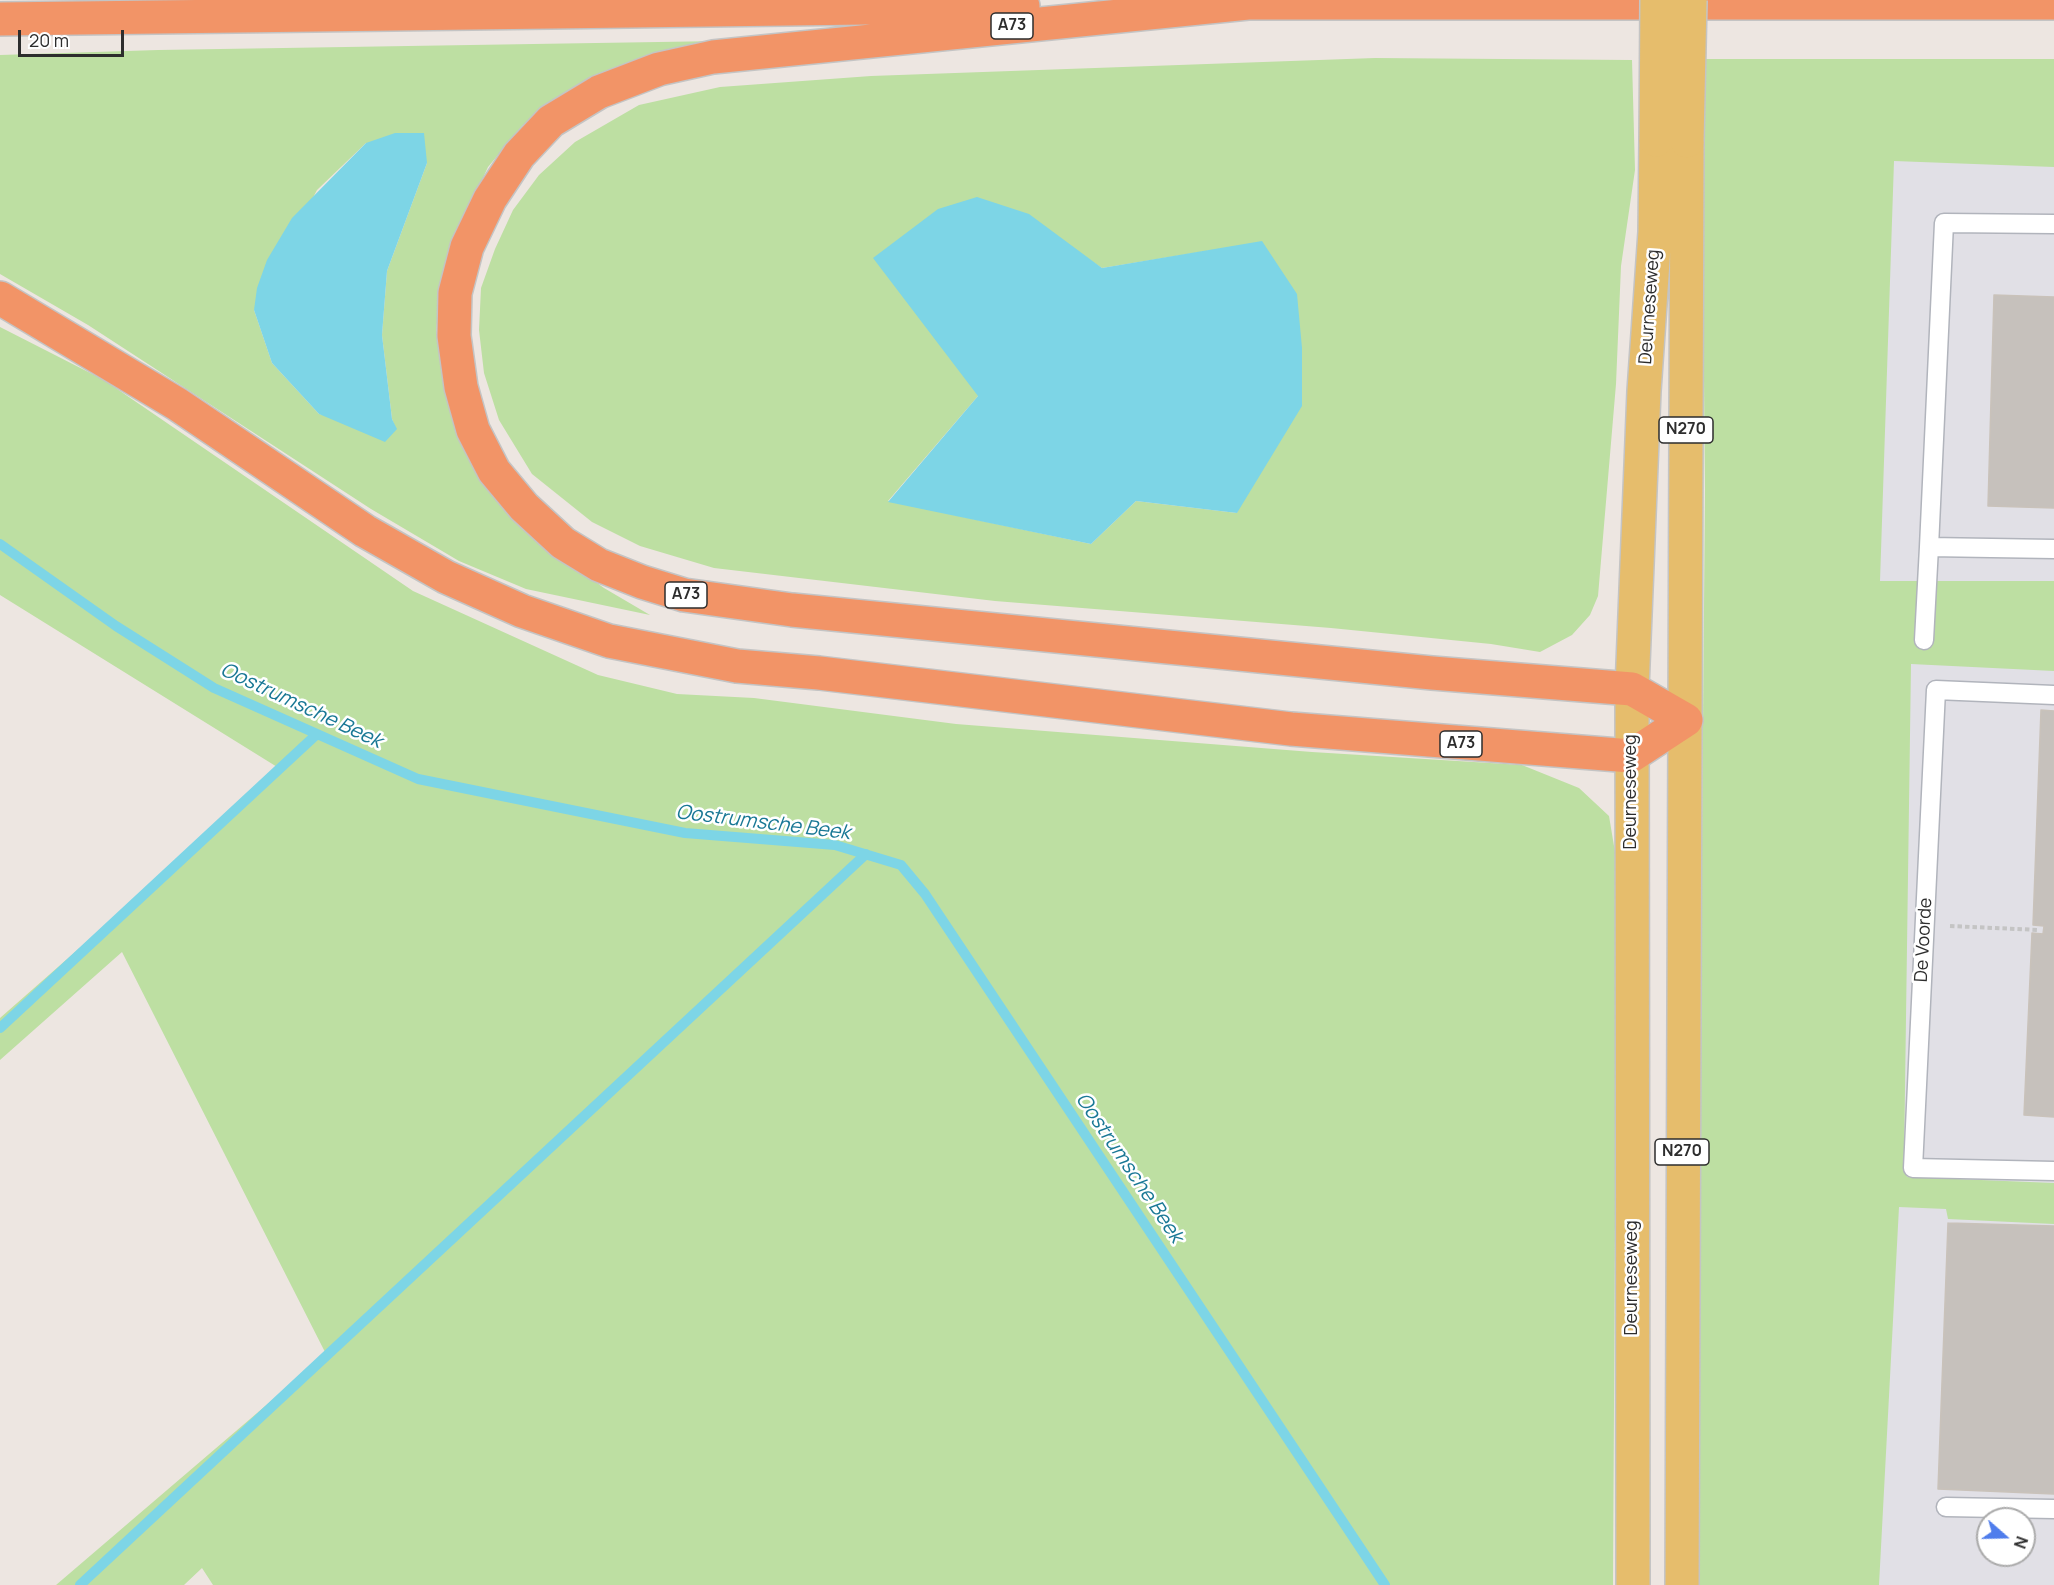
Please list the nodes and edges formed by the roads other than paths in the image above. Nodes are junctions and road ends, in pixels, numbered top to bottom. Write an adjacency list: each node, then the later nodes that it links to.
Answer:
1 (1657, 0): 6 (main road, Deurneseweg / N270, bridge)
2 (1690, 0): 6 (main road, Deurneseweg / N270, bridge)
3 (1248, 3): 4 (highway, A73); 5 (highway, A73); 12 (highway, A73)
4 (2054, 3)
5 (0, 19)
6 (1671, 140): 12 (main road, Deurneseweg / N270); 14 (main road, Deurneseweg / N270)
7 (2054, 224): 9 (lane)
8 (0, 298): 15 (highway, A73)
9 (1929, 548): 10 (lane); 11 (lane)
10 (2054, 549)
11 (1924, 640)
12 (1632, 689): 14 (highway); 15 (main road, Deurneseweg / N270)
13 (2054, 695): 16 (lane, De Voorde)
14 (1686, 720): 15 (highway); 20 (main road, Deurneseweg / N270)
15 (1631, 756): 19 (main road, Deurneseweg / N270)
16 (2054, 1171)
17 (1946, 1507): 18 (lane)
18 (2054, 1509)
19 (1633, 1585)
20 (1682, 1585)

